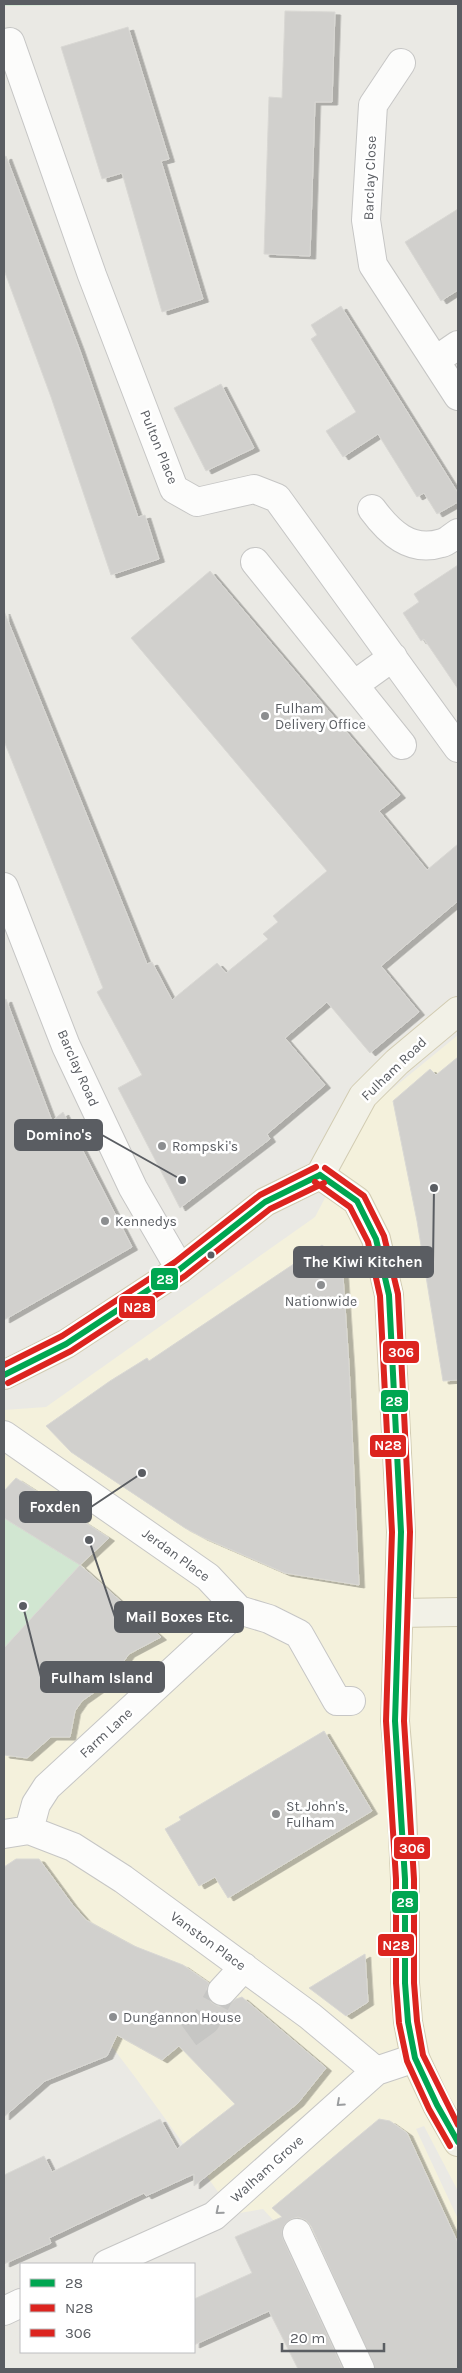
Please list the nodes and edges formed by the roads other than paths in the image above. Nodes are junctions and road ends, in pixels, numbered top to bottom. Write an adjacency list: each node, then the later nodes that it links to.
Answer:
1 (10, 42): 9 (street, Pulton Place)
2 (401, 64): 4 (street, Barclay Close)
3 (458, 345): 4 (street)
4 (436, 360): 5 (street, Barclay Close)
5 (458, 396)
6 (372, 509): 7 (street)
7 (458, 533)
8 (255, 562): 10 (street)
9 (393, 657): 10 (street); 12 (street, Pulton Place)
10 (354, 685): 11 (street)
11 (402, 745)
12 (458, 748)
13 (4, 887): 16 (street, Barclay Road)
14 (458, 1011): 15 (main road, Fulham Road)
15 (320, 1175): 16 (main road); 21 (main road)
16 (180, 1269): 17 (main road)
17 (4, 1375)
18 (4, 1434): 19 (street, Jerdan Place)
19 (239, 1610): 22 (street); 23 (street, Farm Lane)
20 (458, 1612): 21 (main road)
21 (400, 1613): 26 (main road)
22 (351, 1701)
23 (16, 1832): 24 (street, Vanston Place)
24 (244, 1967): 25 (street); 27 (street, Vanston Place)
25 (222, 1991)
26 (415, 2058): 27 (street, Walham Grove); 28 (main road)
27 (376, 2071): 30 (street, Walham Grove, one-way to 30)
28 (458, 2142)
29 (297, 2233): 33 (street)
30 (109, 2263)
31 (20, 2303): 32 (street)
32 (4, 2311)
33 (360, 2369)

